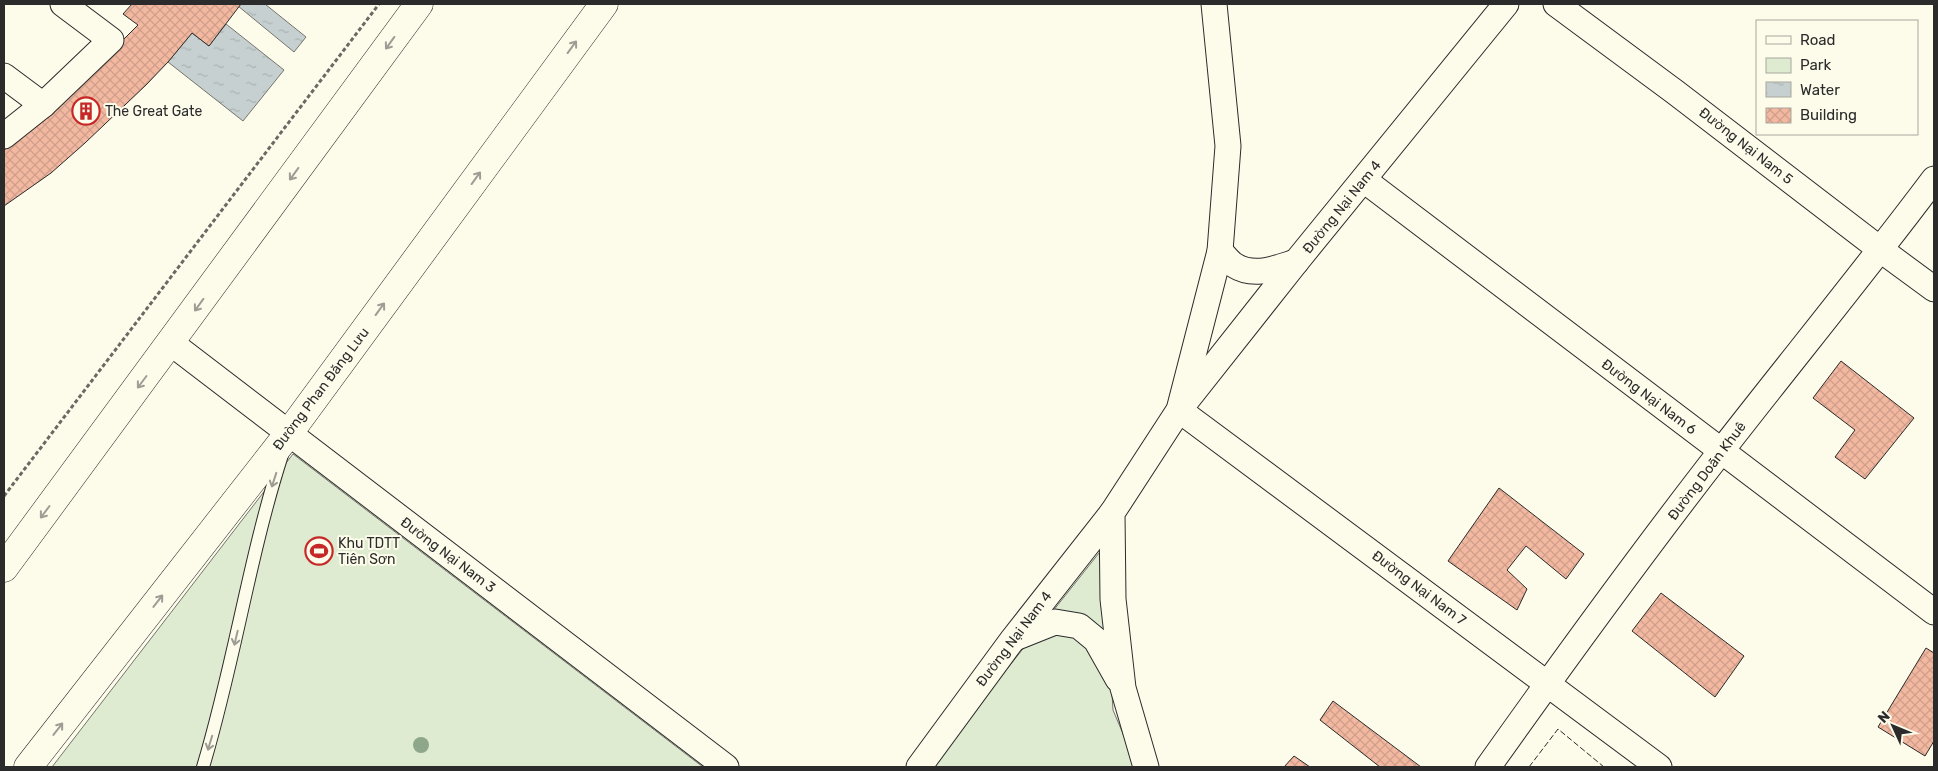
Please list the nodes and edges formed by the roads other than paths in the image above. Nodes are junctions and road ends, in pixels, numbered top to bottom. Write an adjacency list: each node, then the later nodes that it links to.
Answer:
1 (63, 4): 8 (street)
2 (419, 4): 16 (street, one-way to 16)
3 (604, 4): 18 (street, Đường Phan Đăng Lưu, one-way to 3)
4 (1214, 4): 13 (street)
5 (1506, 4): 11 (street, Đường Nại Nam 4)
6 (1556, 4): 12 (street, Đường Nại Nam 5)
7 (4, 76): 8 (street)
8 (43, 106): 9 (street)
9 (4, 136)
10 (1934, 179): 12 (street, Đường Doãn Khuê)
11 (1364, 180): 14 (street, Đường Nại Nam 4); 19 (street, Đường Nại Nam 6)
12 (1881, 250): 15 (street, Đường Nại Nam 5); 19 (street, Đường Doãn Khuê)
13 (1220, 251): 14 (street); 17 (street)
14 (1296, 262): 17 (street, Đường Nại Nam 4)
15 (1934, 289)
16 (171, 343): 18 (street, Đường Nại Nam 3); 21 (street, one-way to 21)
17 (1179, 410): 20 (street, Đường Nại Nam 4); 24 (street, Đường Nại Nam 7)
18 (289, 433): 26 (street, Đường Phan Đăng Lưu, one-way to 18); 27 (lane, one-way to 27); 28 (street, Đường Nại Nam 3)
19 (1721, 451): 22 (street, Đường Nại Nam 6); 24 (street, Đường Doãn Khuê)
20 (1112, 513): 23 (street, Đường Nại Nam 4); 25 (street)
21 (4, 568)
22 (1934, 612)
23 (1013, 639): 25 (street); 29 (street, Đường Nại Nam 4)
24 (1547, 683): 31 (street, Đường Doãn Khuê); 32 (street, Đường Nại Nam 7)
25 (1123, 688): 30 (street)
26 (28, 767)
27 (203, 767)
28 (726, 767)
29 (919, 767)
30 (1146, 767)
31 (1488, 767)
32 (1658, 767)

